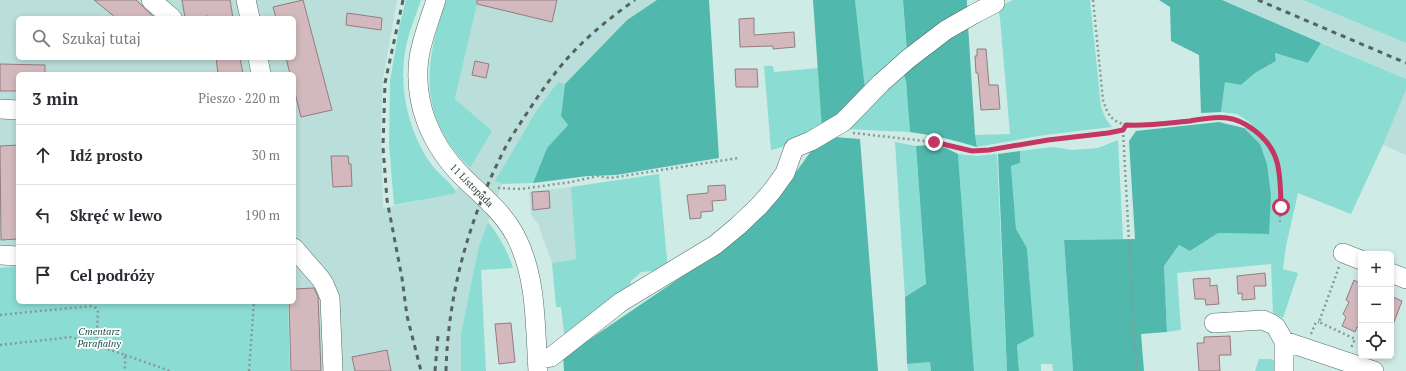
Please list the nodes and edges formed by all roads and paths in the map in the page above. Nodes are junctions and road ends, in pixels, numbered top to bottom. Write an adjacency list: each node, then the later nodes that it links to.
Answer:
1 (151, 0): 6 (street)
2 (246, 0): 7 (street)
3 (436, 0): 16 (street, 11 Listopada)
4 (1093, 0): 12 (path)
5 (995, 3): 33 (street)
6 (170, 16)
7 (250, 16)
8 (258, 60): 9 (street)
9 (261, 72)
10 (0, 109): 11 (street)
11 (16, 110)
12 (1126, 125): 13 (path); 17 (path)
13 (1123, 130): 14 (path); 38 (path)
14 (851, 133)
15 (738, 158): 16 (path)
16 (486, 199): 33 (street, 11 Listopada)
17 (1280, 222)
18 (296, 250): 37 (street)
19 (0, 255): 20 (street)
20 (16, 256)
21 (1342, 257): 22 (street); 31 (path)
22 (1358, 260)
23 (1394, 274): 24 (street)
24 (1406, 279)
25 (254, 304): 36 (path)
26 (0, 315): 30 (path)
27 (1214, 323): 28 (street)
28 (1284, 341): 39 (street); 40 (street)
29 (0, 345): 30 (path)
30 (96, 346): 32 (path)
31 (1350, 350)
32 (126, 355): 34 (path); 35 (path)
33 (538, 365)
34 (125, 371)
35 (170, 371)
36 (249, 371)
37 (333, 371)
38 (1137, 371)
39 (1284, 371)
40 (1374, 371)

